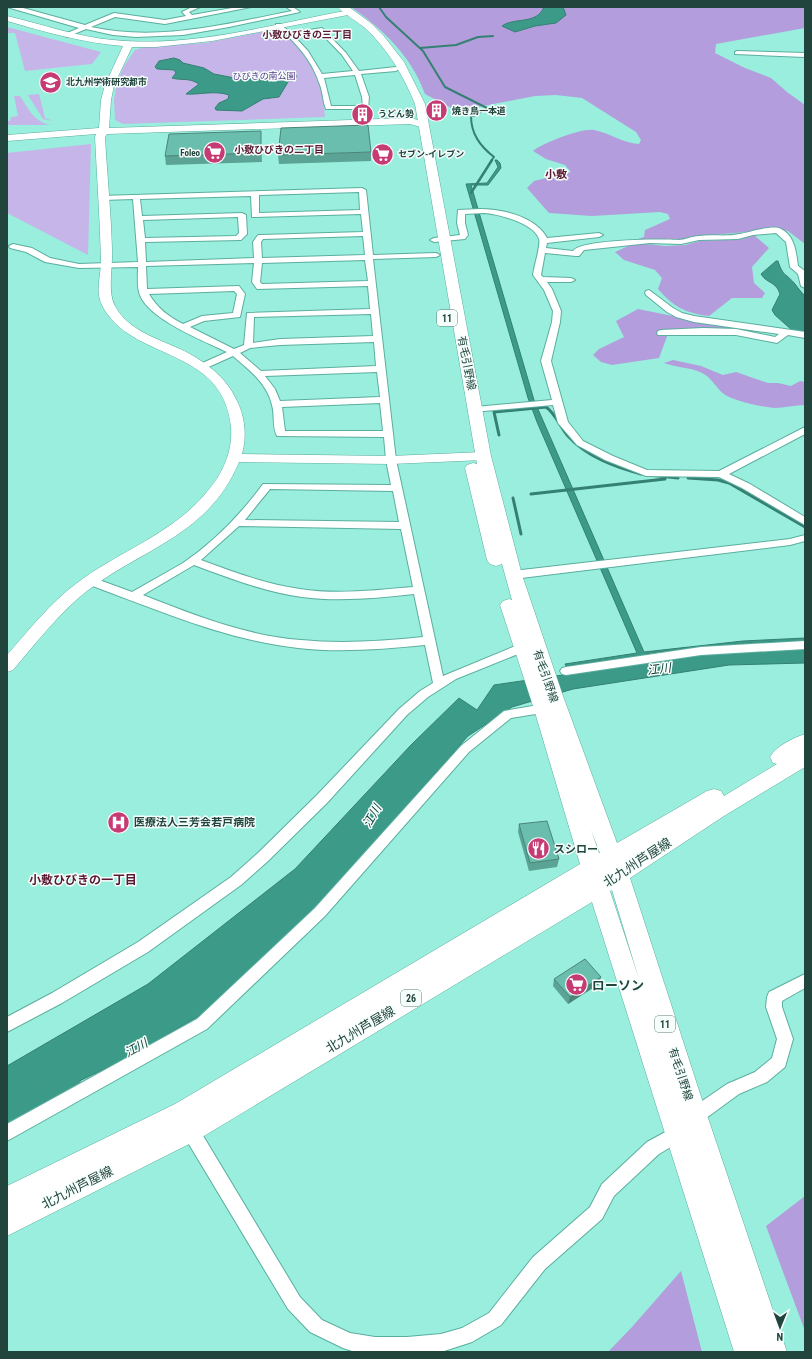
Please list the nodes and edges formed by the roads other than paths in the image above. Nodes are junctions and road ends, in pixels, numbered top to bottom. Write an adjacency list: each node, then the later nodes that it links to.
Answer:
1 (14, 7): 7 (street)
2 (197, 7): 9 (street)
3 (248, 7): 9 (street)
4 (289, 7): 9 (street)
5 (50, 9): 7 (street)
6 (342, 10): 10 (street); 18 (main road, 有毛引野線 / 11); 21 (main road, 有毛引野線 / 11)
7 (36, 14): 11 (street)
8 (7, 18): 12 (street)
9 (198, 23): 11 (street); 11 (street); 14 (street)
10 (278, 26): 13 (street); 14 (street)
11 (86, 27): 12 (street)
12 (67, 35): 15 (street)
13 (288, 35): 19 (street); 20 (street)
14 (216, 38): 15 (street)
15 (129, 44): 22 (street)
16 (737, 53): 17 (street)
17 (805, 55)
18 (396, 69): 19 (street); 21 (main road, 有毛引野線 / 11)
19 (357, 72): 20 (street); 20 (street)
20 (320, 76)
21 (416, 124): 22 (street); 33 (main road, 有毛引野線 / 11)
22 (102, 134): 23 (street); 24 (street); 27 (street)
23 (7, 138)
24 (7, 143)
25 (255, 194): 26 (street); 28 (street); 28 (street)
26 (136, 197): 27 (street); 29 (street)
27 (103, 198): 41 (street)
28 (364, 212): 30 (street)
29 (139, 218): 32 (street); 32 (street)
30 (367, 234): 38 (street); 39 (street)
31 (599, 235): 34 (street)
32 (141, 240): 40 (street)
33 (439, 240): 34 (street); 37 (main road, 有毛引野線 / 11); 63 (main road, 有毛引野線 / 11)
34 (543, 241): 36 (street)
35 (13, 246): 41 (street)
36 (541, 250): 42 (street); 45 (street)
37 (436, 255): 38 (street); 66 (main road, 有毛引野線 / 11)
38 (369, 256): 39 (street); 44 (street)
39 (258, 260): 40 (street); 44 (street)
40 (143, 264): 41 (street); 46 (street)
41 (107, 265): 57 (street)
42 (540, 279): 43 (street); 61 (street)
43 (571, 280)
44 (372, 283): 48 (street)
45 (805, 286)
46 (143, 292): 49 (street); 49 (street)
47 (649, 293): 50 (street)
48 (375, 311): 53 (street); 55 (street)
49 (183, 327): 56 (street)
50 (788, 332): 51 (street); 52 (street); 54 (street)
51 (661, 333)
52 (805, 335)
53 (378, 339): 55 (street); 58 (street)
54 (774, 345)
55 (248, 346): 56 (street)
56 (232, 352): 57 (street); 59 (street)
57 (201, 367): 67 (street)
58 (381, 369): 59 (street); 60 (street)
59 (259, 374): 62 (street)
60 (384, 400): 62 (street); 65 (street)
61 (557, 402): 63 (street); 69 (street)
62 (277, 404): 65 (street)
63 (475, 410): 66 (main road, 有毛引野線 / 11)
64 (805, 430): 69 (street)
65 (388, 434): 68 (street)
66 (477, 456): 68 (street); 76 (main road, 有毛引野線 / 11); 82 (main road, 有毛引野線 / 11)
67 (235, 458): 68 (street); 77 (street)
68 (391, 460): 70 (street)
69 (721, 474): 71 (street)
70 (397, 488): 72 (street); 73 (street)
71 (805, 522)
72 (238, 523): 73 (street); 75 (street)
73 (405, 526): 78 (street)
74 (805, 538): 76 (street)
75 (193, 561): 78 (street); 79 (street)
76 (513, 575): 82 (main road, 有毛引野線 / 11)
77 (91, 581): 79 (street); 83 (street)
78 (419, 590): 80 (street)
79 (133, 596): 80 (street)
80 (430, 640): 85 (street)
81 (805, 645): 84 (street)
82 (530, 648): 85 (street); 86 (main road, 有毛引野線 / 11)
83 (7, 666)
84 (566, 671)
85 (439, 684): 91 (street)
86 (546, 702): 89 (main road, 有毛引野線 / 11); 94 (street)
87 (805, 742): 89 (main road, 北九州芦屋線 / 26)
88 (805, 757): 89 (main road, 北九州芦屋線 / 26)
89 (605, 871): 92 (main road, 有毛引野線 / 11); 93 (main road, 北九州芦屋線 / 26); 95 (main road, 有毛引野線 / 11); 96 (main road, 北九州芦屋線 / 26)
90 (805, 981): 92 (street)
91 (7, 1025)
92 (694, 1115): 95 (street); 99 (main road, 有毛引野線 / 11)
93 (190, 1130): 95 (street); 97 (main road, 北九州芦屋線 / 26)
94 (7, 1133)
95 (679, 1133): 98 (main road, 有毛引野線 / 11)
96 (7, 1200)
97 (7, 1222)
98 (748, 1352)
99 (773, 1352)

